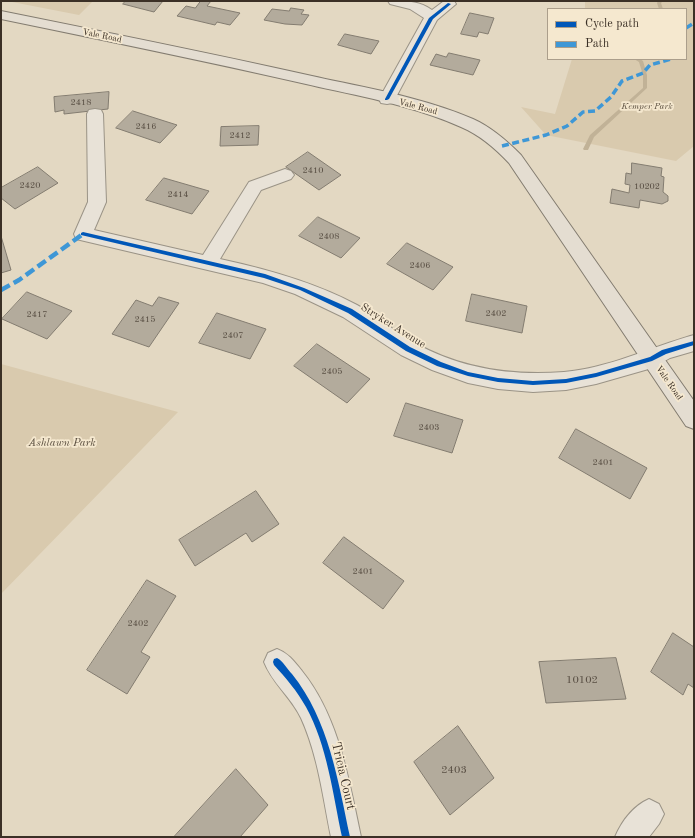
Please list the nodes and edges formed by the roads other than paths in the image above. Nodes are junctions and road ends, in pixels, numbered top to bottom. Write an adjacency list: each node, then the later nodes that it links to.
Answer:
1 (395, 1): 4 (street)
2 (449, 4): 4 (street)
3 (1, 15): 5 (main road, Vale Road)
4 (431, 18): 5 (street)
5 (387, 98): 10 (main road, Vale Road)
6 (95, 114): 8 (street, Stryker Avenue)
7 (285, 175): 8 (street)
8 (208, 263): 10 (street, Stryker Avenue)
9 (694, 343): 10 (street, Stryker Avenue)
10 (652, 359): 11 (main road, Vale Road)
11 (694, 419)
12 (276, 662): 14 (street, Tricia Court)
13 (648, 814): 15 (street)
14 (346, 837)
15 (630, 837)

